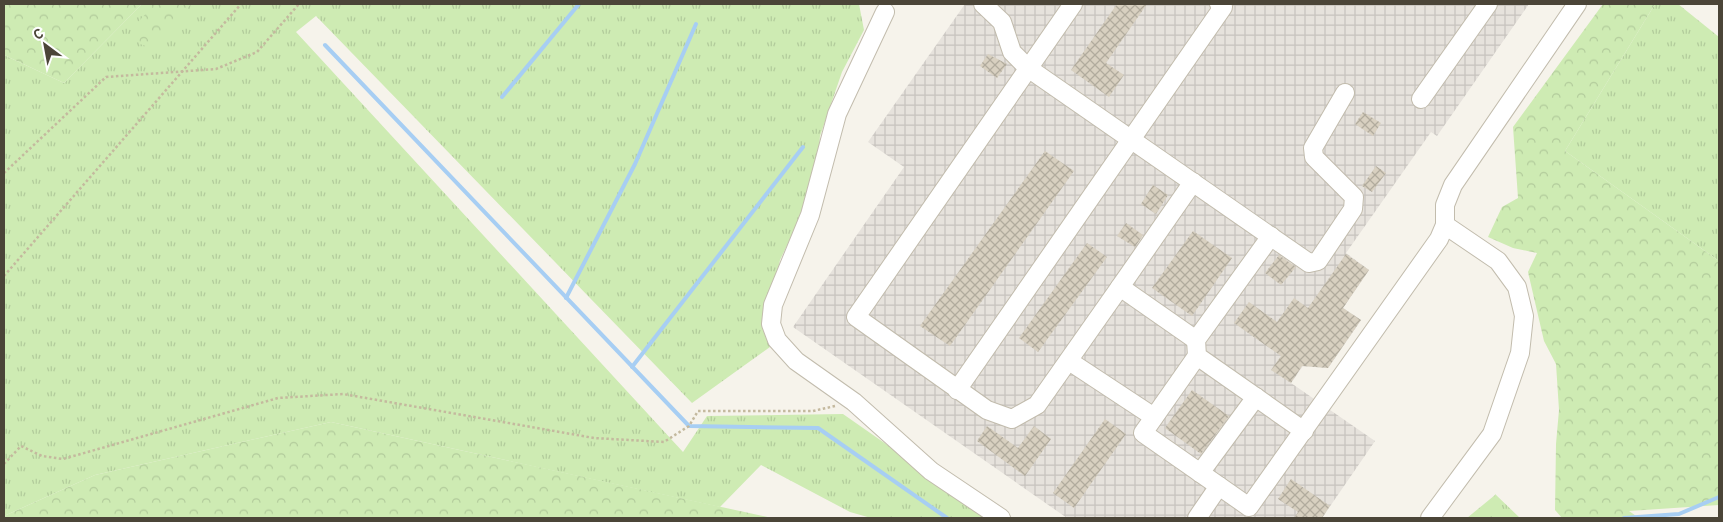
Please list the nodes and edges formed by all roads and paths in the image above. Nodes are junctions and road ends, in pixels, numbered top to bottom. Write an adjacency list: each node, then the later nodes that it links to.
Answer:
1 (241, 4): 10 (path)
2 (298, 4): 10 (path)
3 (983, 4): 9 (lane)
4 (1073, 4): 9 (lane)
5 (1219, 4): 13 (lane)
6 (1577, 4): 16 (lane)
7 (1485, 5): 12 (lane)
8 (885, 12): 24 (lane)
9 (1028, 68): 13 (lane); 22 (lane)
10 (182, 72): 14 (path); 18 (path)
11 (1345, 93): 17 (lane)
12 (1421, 99)
13 (1132, 140): 15 (lane); 22 (lane)
14 (4, 173)
15 (1193, 182): 17 (lane); 19 (lane)
16 (1445, 225): 26 (lane); 33 (lane)
17 (1271, 236): 20 (lane)
18 (4, 276)
19 (1120, 287): 20 (lane); 21 (lane)
20 (1197, 348): 23 (lane); 25 (lane)
21 (1069, 361): 22 (lane); 25 (lane)
22 (957, 390)
23 (1256, 397): 26 (lane); 28 (lane)
24 (854, 402): 27 (path); 31 (lane)
25 (1154, 417): 28 (lane)
26 (1304, 431): 30 (lane)
27 (4, 464)
28 (1200, 473): 29 (lane)
29 (1219, 486): 30 (lane); 32 (lane)
30 (1251, 513)
31 (1001, 518)
32 (1197, 518)
33 (1430, 518)

